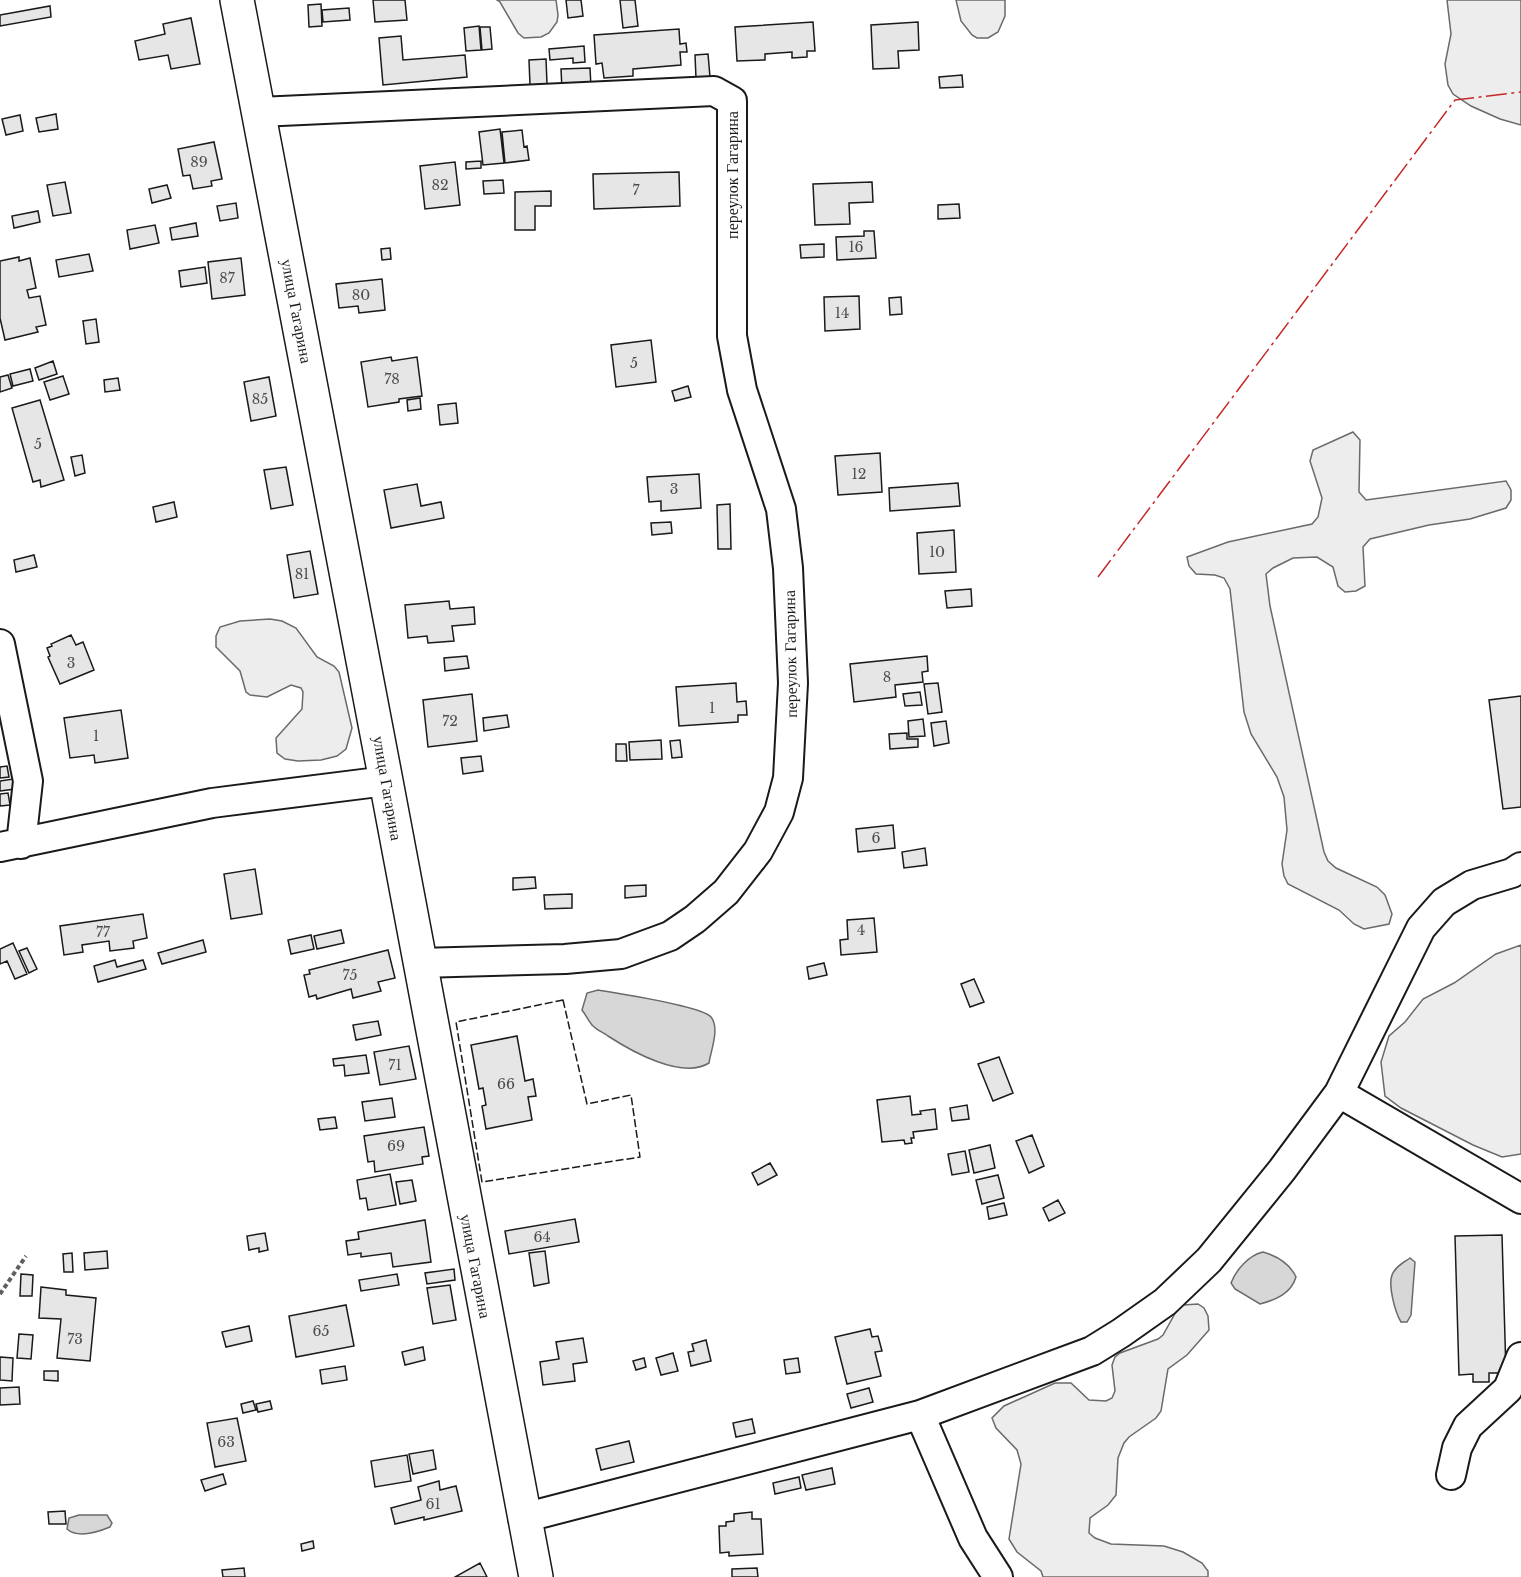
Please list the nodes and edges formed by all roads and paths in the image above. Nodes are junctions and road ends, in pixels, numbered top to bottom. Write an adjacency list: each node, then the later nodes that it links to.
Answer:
1 (237, 0): 2 (main road, улица Гагарина)
2 (259, 112): 4 (main road, улица Гагарина); 7 (street, переулок Гагарина)
3 (0, 644): 5 (street)
4 (386, 781): 5 (street); 7 (main road, улица Гагарина)
5 (10, 845)
6 (1521, 867): 8 (street)
7 (419, 963): 15 (main road, улица Гагарина)
8 (1339, 1093): 9 (street); 13 (street)
9 (1521, 1199)
10 (27, 1256): 11 (path)
11 (0, 1294)
12 (1521, 1357): 14 (street)
13 (920, 1415): 15 (street); 17 (street)
14 (1451, 1475)
15 (523, 1518): 16 (main road, улица Гагарина)
16 (536, 1577)
17 (998, 1577)

